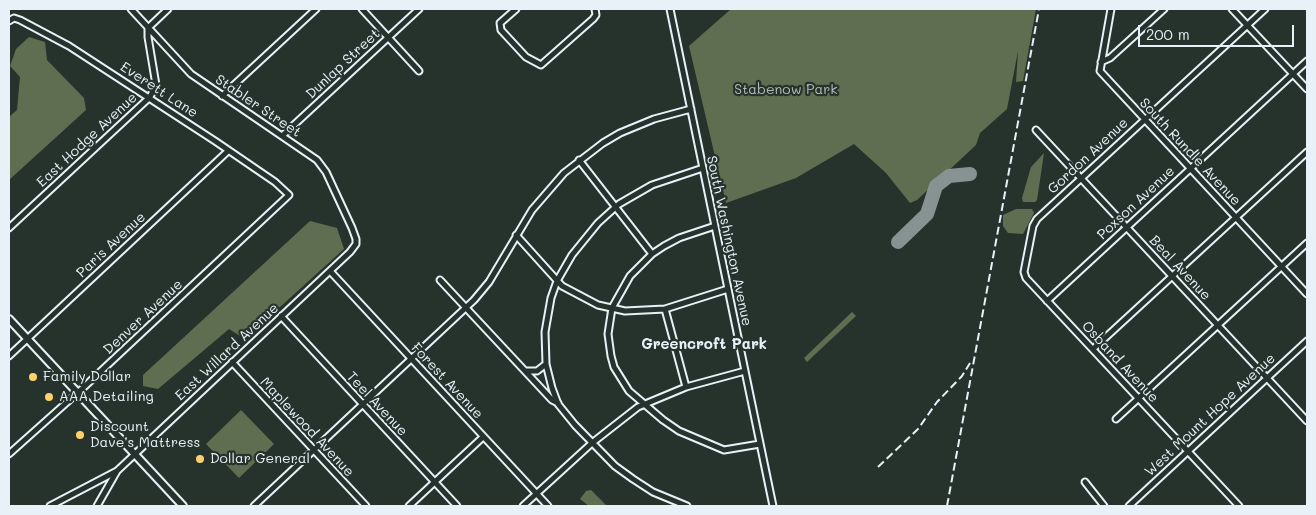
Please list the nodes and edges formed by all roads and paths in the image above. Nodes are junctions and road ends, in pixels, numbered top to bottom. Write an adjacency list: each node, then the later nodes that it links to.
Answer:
1 (130, 9): 15 (street, Stabler Street)
2 (168, 9): 15 (street)
3 (316, 9): 22 (street)
4 (362, 9): 16 (street)
5 (419, 9): 16 (street, Dunlap Street)
6 (516, 9): 12 (street)
7 (670, 9): 24 (street, South Washington Avenue)
8 (1111, 9): 18 (street)
9 (1164, 9): 18 (street)
10 (1232, 9): 14 (street)
11 (1265, 9): 14 (street, Gordon Avenue)
12 (596, 12)
13 (9, 21): 23 (street, Everett Lane)
14 (1247, 25): 20 (street); 25 (street, Gordon Avenue)
15 (148, 28): 22 (street, Stabler Street); 23 (street, East Hodge Avenue)
16 (388, 38): 19 (street); 27 (street, Dunlap Street)
17 (1307, 61): 20 (street, Poxson Avenue)
18 (1101, 62): 25 (street, South Rundle Avenue)
19 (419, 71)
20 (1293, 74): 21 (street); 32 (street, Poxson Avenue)
21 (1307, 89)
22 (222, 96): 27 (street, Stabler Street)
23 (150, 97): 28 (street, Everett Lane); 40 (street, East Hodge Avenue)
24 (691, 109): 30 (street); 31 (street, South Washington Avenue)
25 (1144, 119): 32 (street, South Rundle Avenue); 33 (street, Gordon Avenue)
26 (1036, 130): 33 (street, Beal Avenue)
27 (282, 136): 41 (street, Stabler Street)
28 (228, 151): 34 (street, Everett Lane); 59 (street, Paris Avenue)
29 (1307, 152): 36 (street)
30 (579, 160): 35 (street); 42 (street)
31 (703, 168): 35 (street); 38 (street, South Washington Avenue)
32 (1190, 168): 36 (street, South Rundle Avenue); 39 (street, Poxson Avenue)
33 (1081, 178): 37 (street, Gordon Avenue); 39 (street, Beal Avenue)
34 (289, 195): 70 (street, Denver Avenue)
35 (615, 207): 44 (street); 49 (street)
36 (1236, 218): 45 (street, South Rundle Avenue); 47 (street)
37 (1037, 219): 52 (street, Osband Avenue)
38 (715, 226): 44 (street); 50 (street, South Washington Avenue)
39 (1127, 227): 47 (street, Beal Avenue); 52 (street, Poxson Avenue)
40 (9, 228)
41 (355, 234): 46 (street, East Willard Avenue)
42 (516, 235): 49 (street); 53 (street)
43 (1307, 243): 45 (street)
44 (652, 254): 54 (street)
45 (1282, 267): 51 (street, South Rundle Avenue); 58 (street)
46 (330, 271): 56 (street, East Willard Avenue); 63 (street, Forest Avenue)
47 (1172, 276): 58 (street, Beal Avenue); 61 (street)
48 (440, 280): 53 (street)
49 (557, 281): 54 (street); 65 (street)
50 (728, 289): 55 (street); 67 (street, South Washington Avenue)
51 (1307, 294)
52 (1047, 301): 61 (street, Osband Avenue)
53 (466, 308): 63 (street); 66 (street)
54 (612, 308): 55 (street); 74 (street)
55 (665, 309): 69 (street)
56 (281, 316): 64 (street, East Willard Avenue); 72 (street, Teel Avenue)
57 (9, 318): 59 (main road)
58 (1218, 325): 68 (street, Beal Avenue); 71 (street)
59 (28, 339): 62 (street, Paris Avenue); 70 (main road)
60 (1307, 341): 68 (street, West Mount Hope Avenue)
61 (1093, 349): 71 (street, Osband Avenue)
62 (9, 356)
63 (411, 359): 72 (street); 77 (street, Forest Avenue)
64 (232, 362): 80 (street, Maplewood Avenue); 83 (street, East Willard Avenue)
65 (546, 364): 66 (street); 73 (street)
66 (526, 371): 73 (street)
67 (745, 371): 69 (street); 79 (street, South Washington Avenue)
68 (1267, 378): 76 (street, Beal Avenue); 81 (street, West Mount Hope Avenue)
69 (686, 387): 74 (street)
70 (78, 393): 82 (street, Denver Avenue); 83 (main road)
71 (1138, 399): 75 (street); 81 (street, Osband Avenue)
72 (363, 404): 80 (street); 85 (street, Teel Avenue)
73 (558, 404): 78 (street)
74 (643, 404): 78 (street); 79 (street)
75 (1116, 419)
76 (1307, 421)
77 (483, 436): 85 (street); 87 (street, Forest Avenue)
78 (592, 443): 87 (street); 88 (street)
79 (760, 444): 100 (street, South Washington Avenue)
80 (314, 450): 92 (street); 93 (street, Maplewood Avenue)
81 (1188, 452): 102 (street, West Mount Hope Avenue); 103 (street, Osband Avenue)
82 (9, 454)
83 (135, 454): 84 (street, East Willard Avenue); 91 (main road)
84 (117, 471): 89 (street, East Willard Avenue); 90 (street)
85 (435, 482): 94 (street); 95 (street, Teel Avenue)
86 (1085, 482): 101 (street)
87 (536, 494): 96 (street); 97 (street, Forest Avenue)
88 (669, 500): 98 (street); 99 (street)
89 (52, 506)
90 (97, 506)
91 (183, 506)
92 (254, 506)
93 (366, 506)
94 (409, 506)
95 (457, 506)
96 (523, 506)
97 (548, 506)
98 (667, 506)
99 (687, 506)
100 (772, 506)
101 (1104, 506)
102 (1129, 506)
103 (1239, 506)

